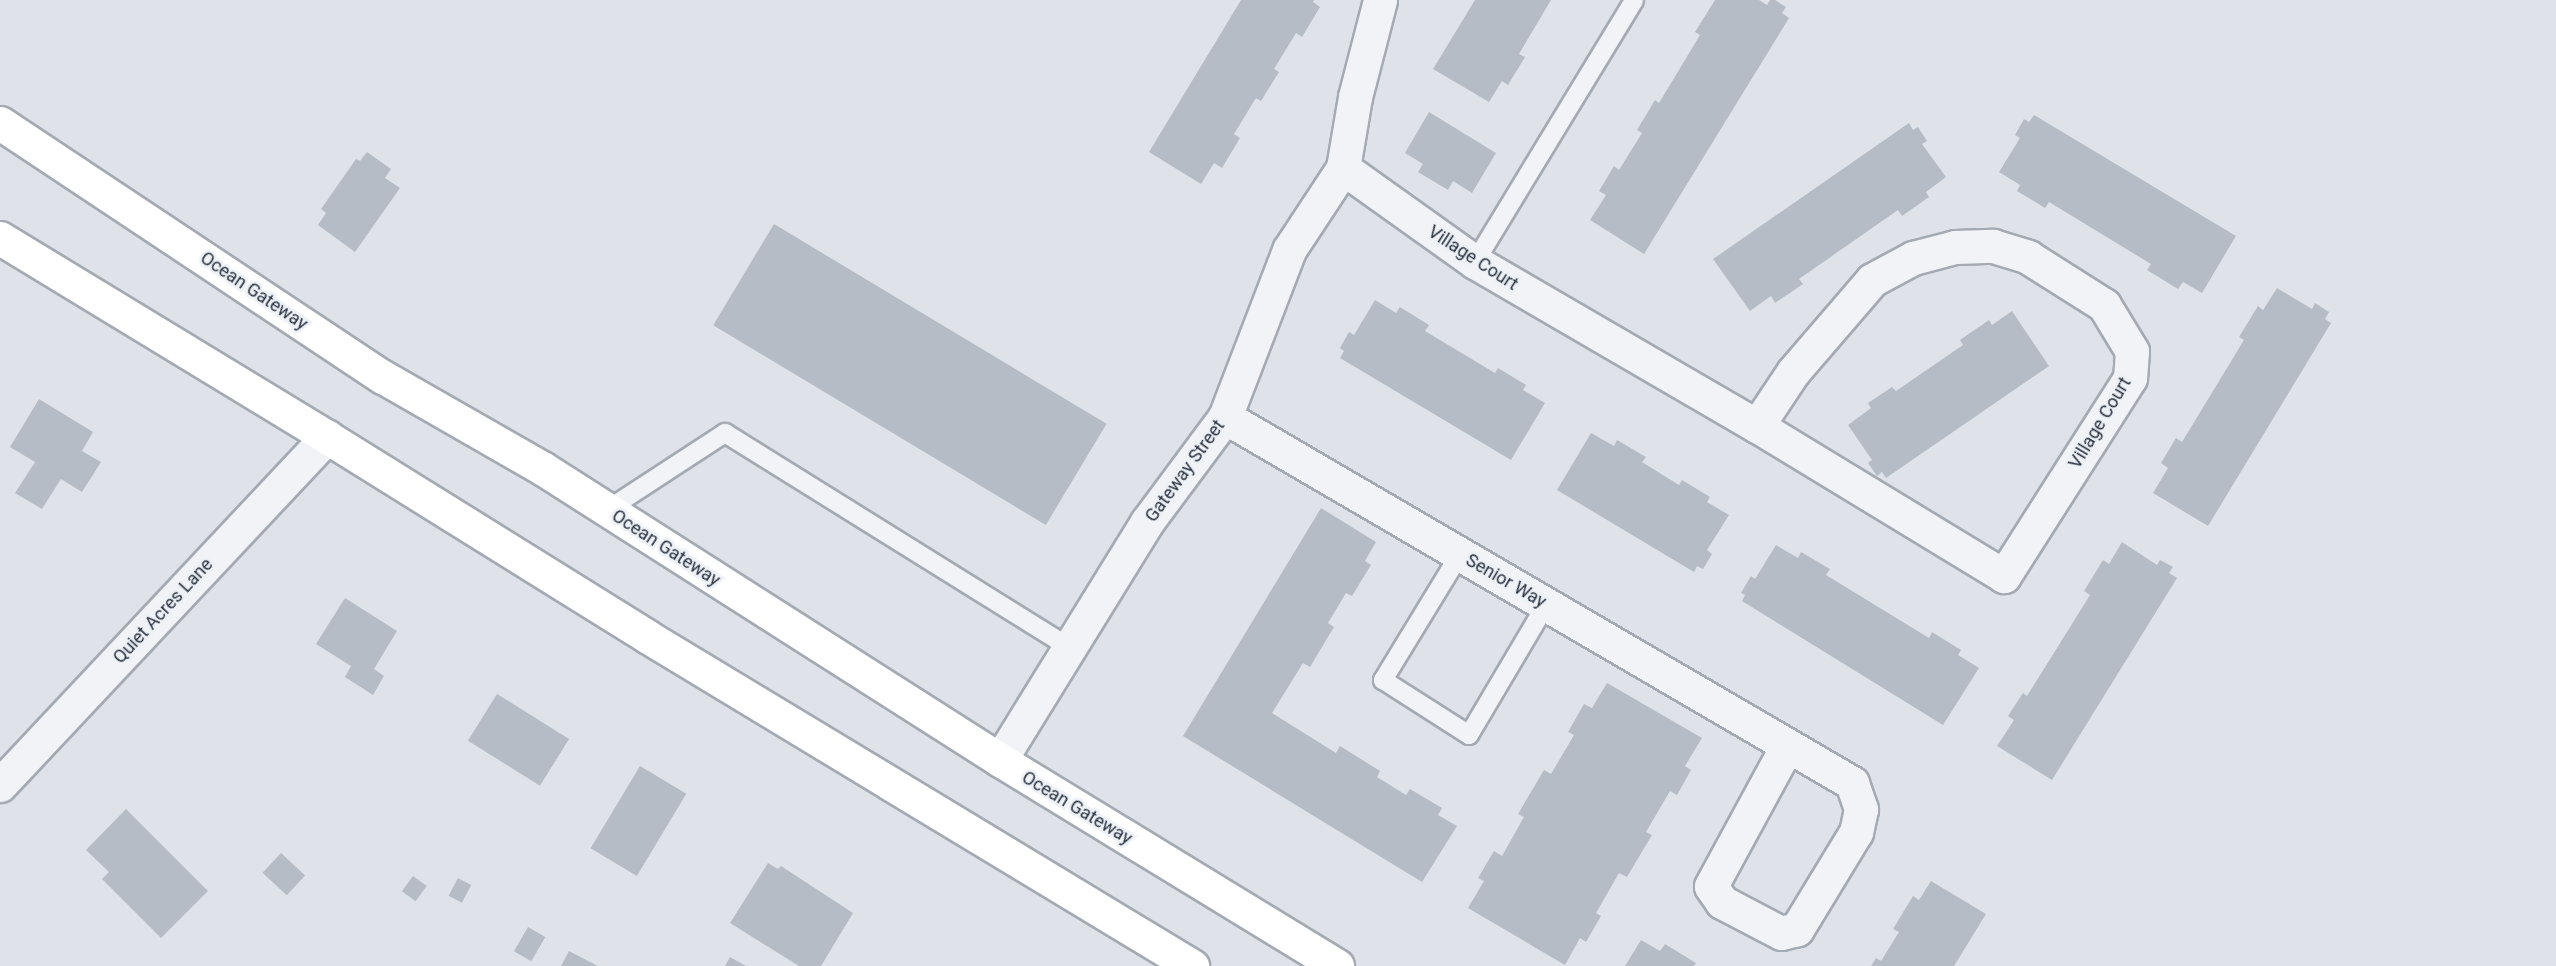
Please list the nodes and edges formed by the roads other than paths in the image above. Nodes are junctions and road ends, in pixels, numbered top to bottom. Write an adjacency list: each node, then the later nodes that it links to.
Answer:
1 (1380, 0): 4 (street)
2 (1634, 0): 6 (lane)
3 (0, 123): 10 (main road, Ocean Gateway)
4 (1343, 168): 6 (street, Village Court); 7 (street, Gateway Street)
5 (0, 238): 9 (main road)
6 (1475, 262): 8 (street, Village Court)
7 (1225, 417): 11 (street, Senior Way); 13 (street, Gateway Street)
8 (1757, 426): 8 (street, Village Court)
9 (327, 437): 16 (street, Quiet Acres Lane); 17 (main road)
10 (607, 510): 13 (lane); 15 (main road, Ocean Gateway)
11 (1460, 554): 12 (street, Senior Way); 12 (lane)
12 (1546, 605): 14 (street, Senior Way)
13 (1069, 647): 15 (street, Gateway Street)
14 (1787, 746): 14 (street, Senior Way)
15 (1000, 760): 18 (main road, Ocean Gateway)
16 (0, 785)
17 (1192, 966)
18 (1337, 966)

